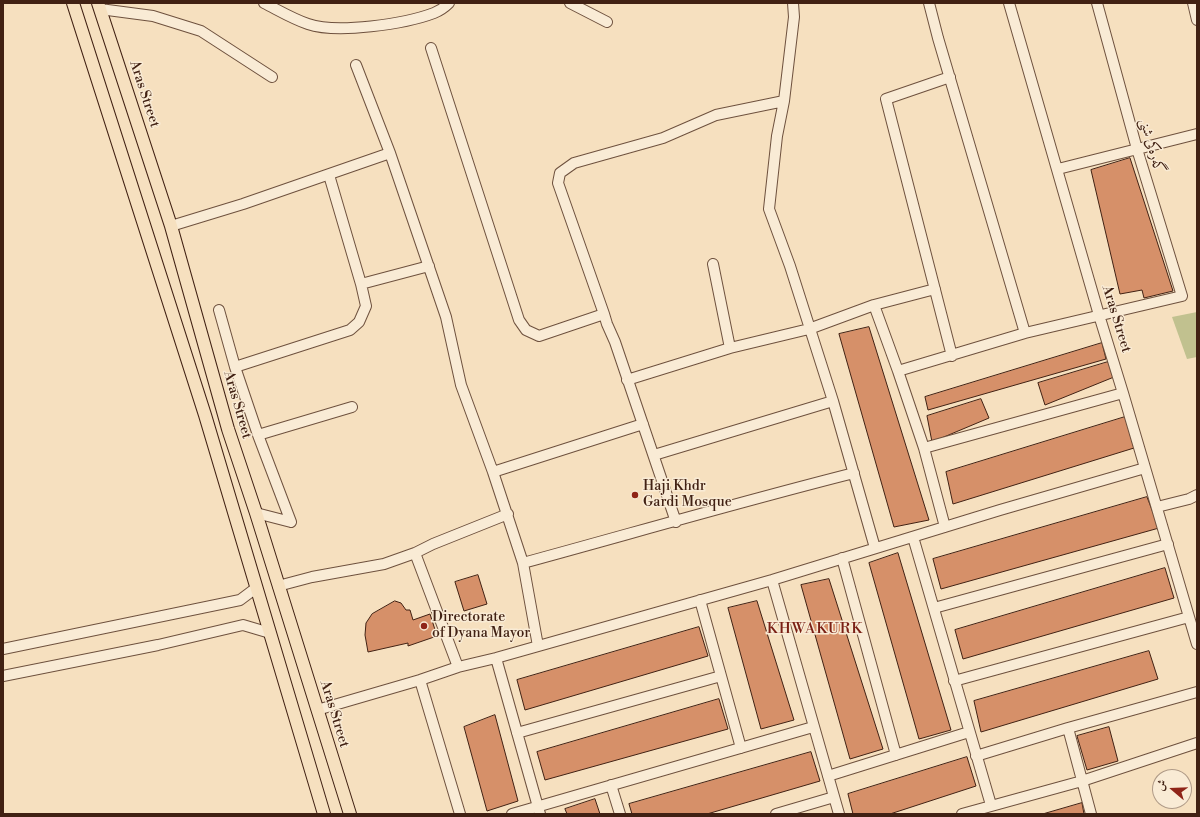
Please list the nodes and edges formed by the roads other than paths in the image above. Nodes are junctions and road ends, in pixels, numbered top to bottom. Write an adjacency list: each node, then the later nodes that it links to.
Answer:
1 (73, 3): 42 (main road)
2 (264, 3): 3 (street)
3 (449, 3)
4 (570, 3): 12 (street)
5 (793, 3): 17 (street)
6 (929, 3): 16 (street)
7 (1009, 3): 21 (street, Aras Street)
8 (1097, 3): 19 (street, گەرەکی شنی)
9 (1193, 3): 11 (street)
10 (99, 6): 15 (street); 23 (main road, Aras Street)
11 (1197, 20)
12 (607, 22)
13 (431, 48): 30 (street)
14 (356, 65): 20 (street)
15 (272, 77)
16 (950, 77): 27 (street); 33 (street)
17 (784, 101): 30 (street); 32 (street)
18 (1197, 134): 19 (street)
19 (1137, 149): 21 (street); 31 (street, گەرەکی شنی)
20 (390, 153): 22 (street); 25 (street)
21 (1058, 169): 31 (street, Aras Street)
22 (329, 175): 23 (street); 26 (street)
23 (171, 226): 44 (main road, Aras Street)
24 (713, 264): 34 (street)
25 (429, 266): 26 (street); 49 (street)
26 (361, 284): 36 (street)
27 (936, 289): 28 (street); 35 (street)
28 (874, 305): 32 (street); 37 (street)
29 (219, 310): 36 (street)
30 (604, 314): 38 (street)
31 (1099, 315): 33 (street); 39 (street, Aras Street)
32 (809, 329): 34 (street); 40 (street)
33 (1025, 333): 35 (street)
34 (730, 348): 38 (street)
35 (952, 356): 37 (street)
36 (235, 367): 45 (street)
37 (898, 371): 46 (street)
38 (627, 380): 43 (street)
39 (1123, 393): 46 (street); 48 (street, Aras Street)
40 (833, 401): 47 (street); 50 (street)
41 (352, 407): 45 (street)
42 (205, 415): 44 (main road); 65 (main road)
43 (643, 424): 47 (street); 49 (street)
44 (228, 430): 53 (main road, Aras Street)
45 (258, 435): 53 (street)
46 (924, 448): 56 (street)
47 (654, 455): 55 (street)
48 (1146, 468): 52 (street, Aras Street); 56 (street)
49 (493, 472): 54 (street)
50 (854, 473): 55 (street); 59 (street)
51 (1197, 495): 52 (street)
52 (1157, 507): 58 (street, Aras Street)
53 (256, 513): 64 (main road, Aras Street)
54 (508, 514): 60 (street); 62 (street)
55 (676, 522): 62 (street)
56 (945, 527): 57 (street)
57 (913, 537): 59 (street); 67 (street)
58 (1168, 544): 67 (street); 68 (street, Aras Street)
59 (875, 548): 61 (street)
60 (415, 553): 64 (street); 74 (street)
61 (842, 558): 63 (street); 87 (street)
62 (523, 563): 71 (street)
63 (772, 580): 66 (street); 81 (street)
64 (278, 586): 80 (main road, Aras Street)
65 (256, 588): 69 (main road); 72 (street)
66 (700, 600): 71 (street); 76 (street)
67 (934, 608): 78 (street)
68 (1189, 617): 70 (street, Aras Street); 78 (street)
69 (270, 633): 75 (street); 95 (main road)
70 (1197, 644)
71 (538, 646): 73 (street)
72 (3, 649)
73 (496, 658): 74 (street); 84 (street)
74 (458, 667): 77 (street)
75 (3, 676)
76 (721, 676): 84 (street); 86 (street)
77 (420, 680): 80 (street); 97 (street)
78 (954, 681): 83 (street)
79 (1197, 692): 82 (street)
80 (317, 710): 96 (main road, Aras Street)
81 (813, 727): 86 (street); 89 (street)
82 (1068, 728): 88 (street); 90 (street)
83 (969, 732): 87 (street); 88 (street)
84 (517, 733): 94 (street)
85 (1197, 743): 90 (street)
86 (741, 748): 91 (street)
87 (896, 755): 89 (street)
88 (976, 756): 93 (street)
89 (828, 776): 92 (street)
90 (1082, 781): 93 (street); 103 (street)
91 (611, 785): 94 (street); 99 (street)
92 (834, 797): 100 (street); 101 (street)
93 (991, 805): 102 (street)
94 (539, 810): 98 (street)
95 (324, 814)
96 (350, 814)
97 (460, 814)
98 (512, 814)
99 (620, 814)
100 (776, 814)
101 (839, 814)
102 (962, 814)
103 (1091, 814)

